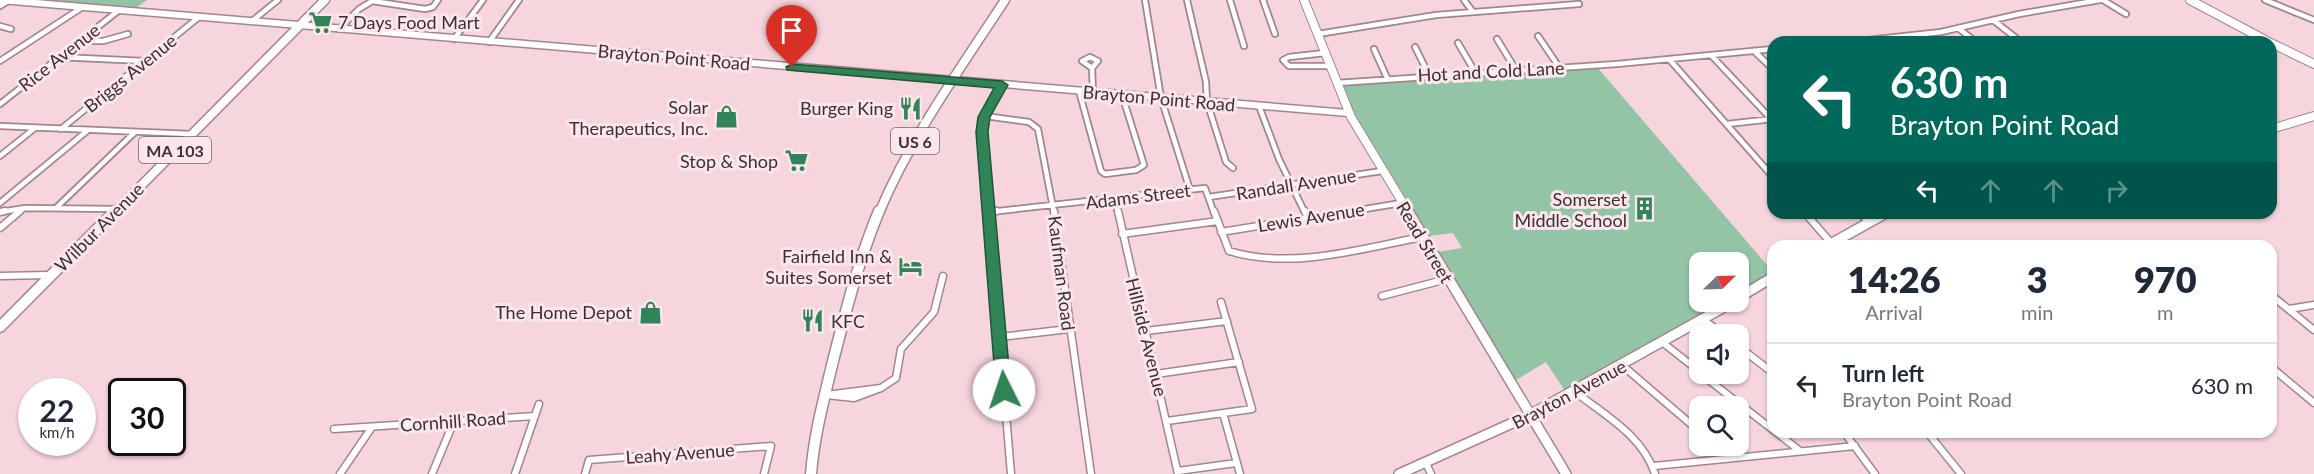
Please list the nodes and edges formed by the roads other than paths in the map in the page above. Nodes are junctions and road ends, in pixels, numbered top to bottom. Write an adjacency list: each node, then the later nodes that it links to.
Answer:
1 (0, 0): 18 (street, Brayton Point Road)
2 (278, 0): 30 (street)
3 (325, 0): 32 (main road, Wilbur Avenue / MA 103)
4 (438, 0): 19 (street)
5 (483, 0): 45 (street)
6 (519, 0): 48 (street)
7 (1005, 0): 71 (main road, US 6)
8 (1145, 0): 77 (street)
9 (1187, 0): 78 (street)
10 (1230, 0): 50 (street)
11 (1263, 0): 37 (street)
12 (1304, 0): 38 (main road, Read Street)
13 (1464, 0): 25 (street)
14 (2073, 0): 21 (street)
15 (2101, 0): 21 (street); 26 (street)
16 (2190, 0): 44 (main road)
17 (2265, 0): 29 (street)
18 (8, 1): 22 (street); 23 (street, Brayton Point Road)
19 (373, 1): 35 (street)
20 (1577, 2): 25 (street)
21 (2079, 4): 28 (street)
22 (0, 6)
23 (81, 8): 24 (street, Brayton Point Road); 61 (street)
24 (118, 11): 27 (street, Brayton Point Road); 47 (street, Rice Avenue)
25 (1473, 12): 38 (street)
26 (2126, 14)
27 (199, 17): 30 (street, Brayton Point Road); 60 (street, Briggs Avenue)
28 (1993, 20): 33 (street); 43 (street)
29 (2314, 20)
30 (252, 21): 32 (street, Brayton Point Road)
31 (0, 26): 34 (street)
32 (300, 26): 35 (street, Brayton Point Road); 93 (main road, Wilbur Avenue / MA 103)
33 (1958, 28): 39 (street); 42 (street)
34 (11, 29)
35 (339, 29): 45 (street, Brayton Point Road)
36 (128, 34): 47 (street)
37 (1275, 34)
38 (1318, 34): 56 (main road, Read Street)
39 (1921, 35): 41 (street)
40 (1539, 36): 65 (street)
41 (1914, 36)
42 (1968, 36)
43 (2013, 36)
44 (2259, 36)
45 (454, 39): 48 (street, Brayton Point Road)
46 (1497, 39): 67 (street)
47 (80, 41): 58 (street, Rice Avenue)
48 (489, 42): 71 (street, Brayton Point Road)
49 (1458, 43): 68 (street)
50 (1244, 46)
51 (2277, 46): 63 (main road)
52 (1415, 47): 69 (street)
53 (1374, 49): 70 (street)
54 (1767, 50): 55 (street, Hot and Cold Lane)
55 (1755, 51): 57 (street, Hot and Cold Lane); 62 (street)
56 (1325, 53): 64 (main road, Read Street); 64 (street)
57 (1711, 55): 59 (street, Hot and Cold Lane); 82 (street)
58 (59, 57): 60 (street); 79 (street, Rice Avenue)
59 (1669, 59): 65 (street, Hot and Cold Lane); 86 (street)
60 (145, 60): 90 (street, Briggs Avenue)
61 (0, 61)
62 (1767, 63)
63 (2314, 64)
64 (1330, 66): 72 (main road, Read Street)
65 (1559, 67): 67 (street, Hot and Cold Lane)
66 (1092, 68): 75 (street)
67 (1516, 70): 68 (street, Hot and Cold Lane)
68 (1475, 72): 69 (street, Hot and Cold Lane)
69 (1430, 75): 70 (street, Hot and Cold Lane)
70 (1387, 78): 72 (street, Hot and Cold Lane)
71 (953, 81): 73 (street, Brayton Point Road); 152 (main road, US 6)
72 (1337, 83): 81 (main road, Read Street)
73 (1002, 85): 74 (street, Brayton Point Road); 83 (street)
74 (1079, 91): 75 (street, Brayton Point Road); 76 (street)
75 (1093, 92): 76 (street, Brayton Point Road)
76 (1122, 95): 77 (street, Brayton Point Road)
77 (1161, 99): 78 (street, Brayton Point Road); 99 (street)
78 (1207, 102): 80 (street, Brayton Point Road); 95 (street)
79 (0, 104)
80 (1259, 106): 81 (street, Brayton Point Road); 98 (street)
81 (1348, 113): 97 (main road, Read Street)
82 (1767, 114)
83 (985, 116): 104 (street, Kaufman Road); 109 (street)
84 (2312, 119): 89 (main road)
85 (1767, 120): 86 (street)
86 (1727, 124): 96 (street)
87 (0, 126): 88 (street)
88 (35, 128): 90 (street); 94 (street)
89 (2277, 128)
90 (60, 129): 91 (street)
91 (87, 131): 92 (street); 102 (street)
92 (134, 133): 93 (street); 106 (street)
93 (191, 134): 107 (main road, Wilbur Avenue / MA 103)
94 (0, 156)
95 (1233, 168)
96 (1767, 170)
97 (1382, 171): 98 (street, Randall Avenue); 103 (main road, Read Street)
98 (1292, 185): 100 (street, Randall Avenue); 110 (street)
99 (1190, 190): 100 (street, Adams Street); 101 (street, Adams Street)
100 (1209, 197): 114 (street)
101 (1115, 199): 104 (street, Adams Street); 118 (street, Hillside Avenue)
102 (0, 203)
103 (1401, 203): 110 (street, Lewis Avenue); 119 (main road, Read Street)
104 (1053, 207): 109 (street, Adams Street); 138 (street, Kaufman Road)
105 (24, 208): 106 (street); 108 (street); 116 (street)
106 (56, 208): 107 (street)
107 (116, 209): 122 (main road, Wilbur Avenue / MA 103)
108 (0, 212)
109 (990, 212): 141 (street)
110 (1308, 218): 117 (street, Lewis Avenue)
111 (1810, 219): 120 (street)
112 (1866, 219): 115 (street)
113 (1875, 219): 115 (main road)
114 (1218, 221): 117 (street); 118 (street)
115 (1869, 222): 121 (main road)
116 (0, 228)
117 (1221, 232): 119 (street)
118 (1122, 234): 140 (street, Hillside Avenue)
119 (1422, 237): 125 (main road, Read Street)
120 (1826, 240)
121 (1838, 240)
122 (51, 275): 123 (street); 136 (main road, Wilbur Avenue / MA 103)
123 (0, 276)
124 (943, 276): 152 (street)
125 (1447, 279): 128 (street); 157 (main road, Read Street)
126 (1767, 281): 127 (main road)
127 (1749, 291)
128 (1382, 296)
129 (2277, 300): 132 (street)
130 (1221, 302): 135 (street)
131 (2314, 305): 132 (street)
132 (2289, 309): 139 (street)
133 (1715, 312): 134 (main road, Brayton Avenue)
134 (1702, 319): 137 (street); 142 (main road, Brayton Avenue)
135 (1227, 321): 140 (street); 144 (street)
136 (2, 323)
137 (1709, 324)
138 (1069, 329): 141 (street); 183 (street, Kaufman Road)
139 (2314, 330)
140 (1146, 331): 149 (street, Hillside Avenue)
141 (1000, 337): 182 (street)
142 (1662, 342): 145 (street); 146 (main road, Brayton Avenue)
143 (1749, 354): 147 (street)
144 (1239, 363): 149 (street); 155 (street)
145 (1689, 364)
146 (1622, 365): 151 (main road, Brayton Avenue); 160 (street)
147 (1767, 368)
148 (2277, 372): 153 (street)
149 (1156, 374): 159 (street, Hillside Avenue)
150 (1714, 384): 161 (street)
151 (1575, 392): 157 (main road, Brayton Avenue); 174 (street)
152 (826, 395): 181 (main road, US 6)
153 (2314, 403)
154 (539, 404): 156 (street)
155 (1223, 413): 159 (street); 172 (street)
156 (535, 416): 158 (street, Cornhill Road); 178 (street)
157 (1530, 416): 173 (main road, Brayton Avenue); 187 (main road, Read Street)
158 (454, 421): 162 (street, Cornhill Road); 177 (street)
159 (1167, 421): 175 (street, Hillside Avenue)
160 (1689, 423)
161 (1767, 426)
162 (372, 427): 163 (street, Cornhill Road); 176 (street)
163 (334, 429)
164 (1783, 438): 169 (street)
165 (1849, 438): 168 (street)
166 (1932, 438): 190 (street)
167 (771, 446): 179 (street, Leahy Avenue); 180 (street)
168 (1855, 446): 169 (street); 189 (street)
169 (1800, 451): 171 (street)
170 (1730, 456): 171 (street)
171 (1732, 458): 174 (street)
172 (1236, 463): 175 (street); 184 (street)
173 (1426, 463): 185 (main road, Brayton Avenue); 186 (street)
174 (1654, 466): 188 (street)
175 (1178, 473)
176 (340, 474)
177 (432, 474)
178 (515, 474)
179 (585, 474)
180 (765, 474)
181 (812, 474)
182 (1011, 474)
183 (1091, 474)
184 (1240, 474)
185 (1399, 474)
186 (1431, 474)
187 (1566, 474)
188 (1655, 474)
189 (1875, 474)
190 (1961, 474)

